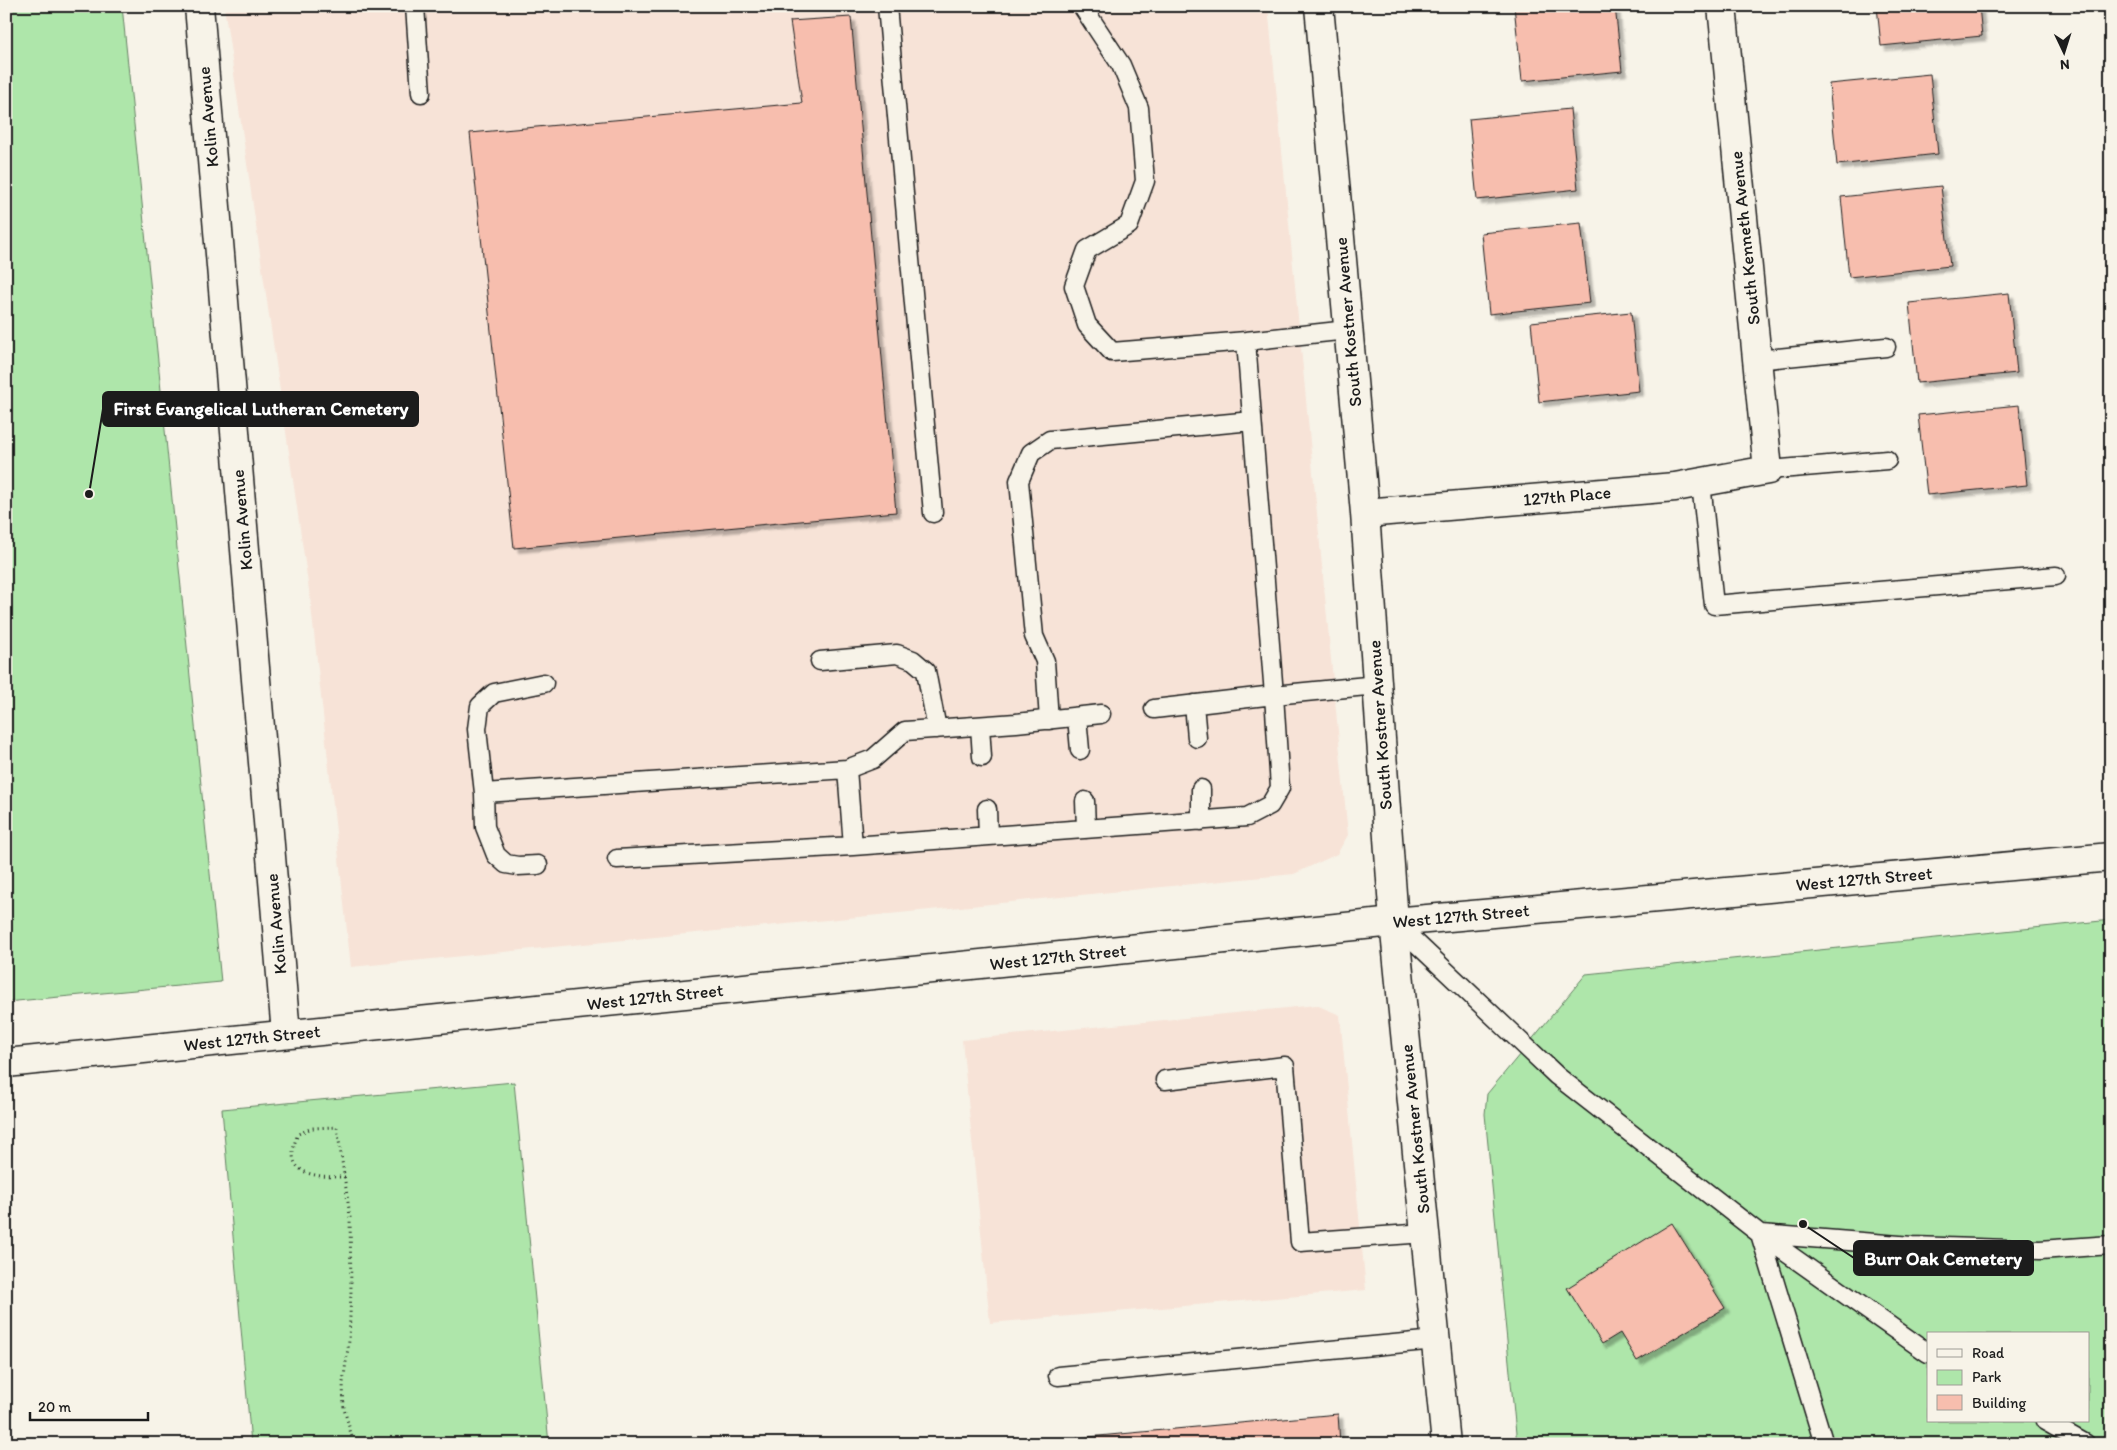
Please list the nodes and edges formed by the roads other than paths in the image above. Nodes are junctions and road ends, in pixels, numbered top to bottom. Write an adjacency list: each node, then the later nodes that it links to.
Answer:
1 (199, 6): 46 (street, Kolin Avenue)
2 (415, 6): 7 (lane)
3 (887, 6): 16 (lane)
4 (1082, 6): 9 (lane)
5 (1320, 6): 8 (street, South Kostner Avenue)
6 (1722, 6): 11 (street, South Kenneth Avenue)
7 (422, 93)
8 (1348, 330): 9 (lane); 17 (street, South Kostner Avenue)
9 (1246, 341): 12 (lane)
10 (1886, 347): 11 (lane)
11 (1757, 360): 14 (street, South Kenneth Avenue)
12 (1252, 421): 22 (lane); 27 (lane)
13 (1887, 460): 14 (lane)
14 (1768, 470): 15 (street, 127th Place)
15 (1700, 483): 17 (street, 127th Place); 18 (lane)
16 (933, 513)
17 (1365, 513): 21 (street, South Kostner Avenue)
18 (2056, 576)
19 (820, 661): 29 (lane)
20 (544, 683): 35 (lane)
21 (1377, 686): 22 (lane); 45 (street, South Kostner Avenue)
22 (1274, 695): 23 (lane); 38 (lane)
23 (1194, 704): 24 (lane); 30 (lane)
24 (1154, 709)
25 (1101, 714): 26 (lane)
26 (1077, 717): 27 (lane); 31 (lane)
27 (1048, 720): 28 (lane)
28 (980, 726): 29 (lane); 32 (lane)
29 (937, 729): 33 (lane)
30 (1197, 738)
31 (1080, 750)
32 (982, 757)
33 (847, 768): 35 (lane); 41 (lane)
34 (1201, 789): 38 (lane)
35 (484, 793): 44 (lane)
36 (1085, 800): 39 (lane)
37 (987, 809): 40 (lane)
38 (1201, 821): 39 (lane)
39 (1086, 829): 40 (lane)
40 (988, 836): 41 (lane)
41 (853, 846): 43 (lane)
42 (2111, 857): 45 (street, West 127th Street)
43 (617, 860)
44 (538, 865)
45 (1394, 922): 46 (street, West 127th Street); 49 (street, South Kostner Avenue); 50 (lane)
46 (286, 1034): 47 (street, West 127th Street)
47 (6, 1063)
48 (1165, 1080): 49 (lane)
49 (1425, 1233): 52 (street, South Kostner Avenue)
50 (1760, 1234): 51 (lane); 53 (lane); 57 (lane)
51 (2111, 1245)
52 (1436, 1340): 54 (lane); 56 (street, South Kostner Avenue)
53 (1927, 1353)
54 (1058, 1376)
55 (2047, 1422): 58 (lane)
56 (1446, 1444)
57 (1824, 1444)
58 (2086, 1444)

